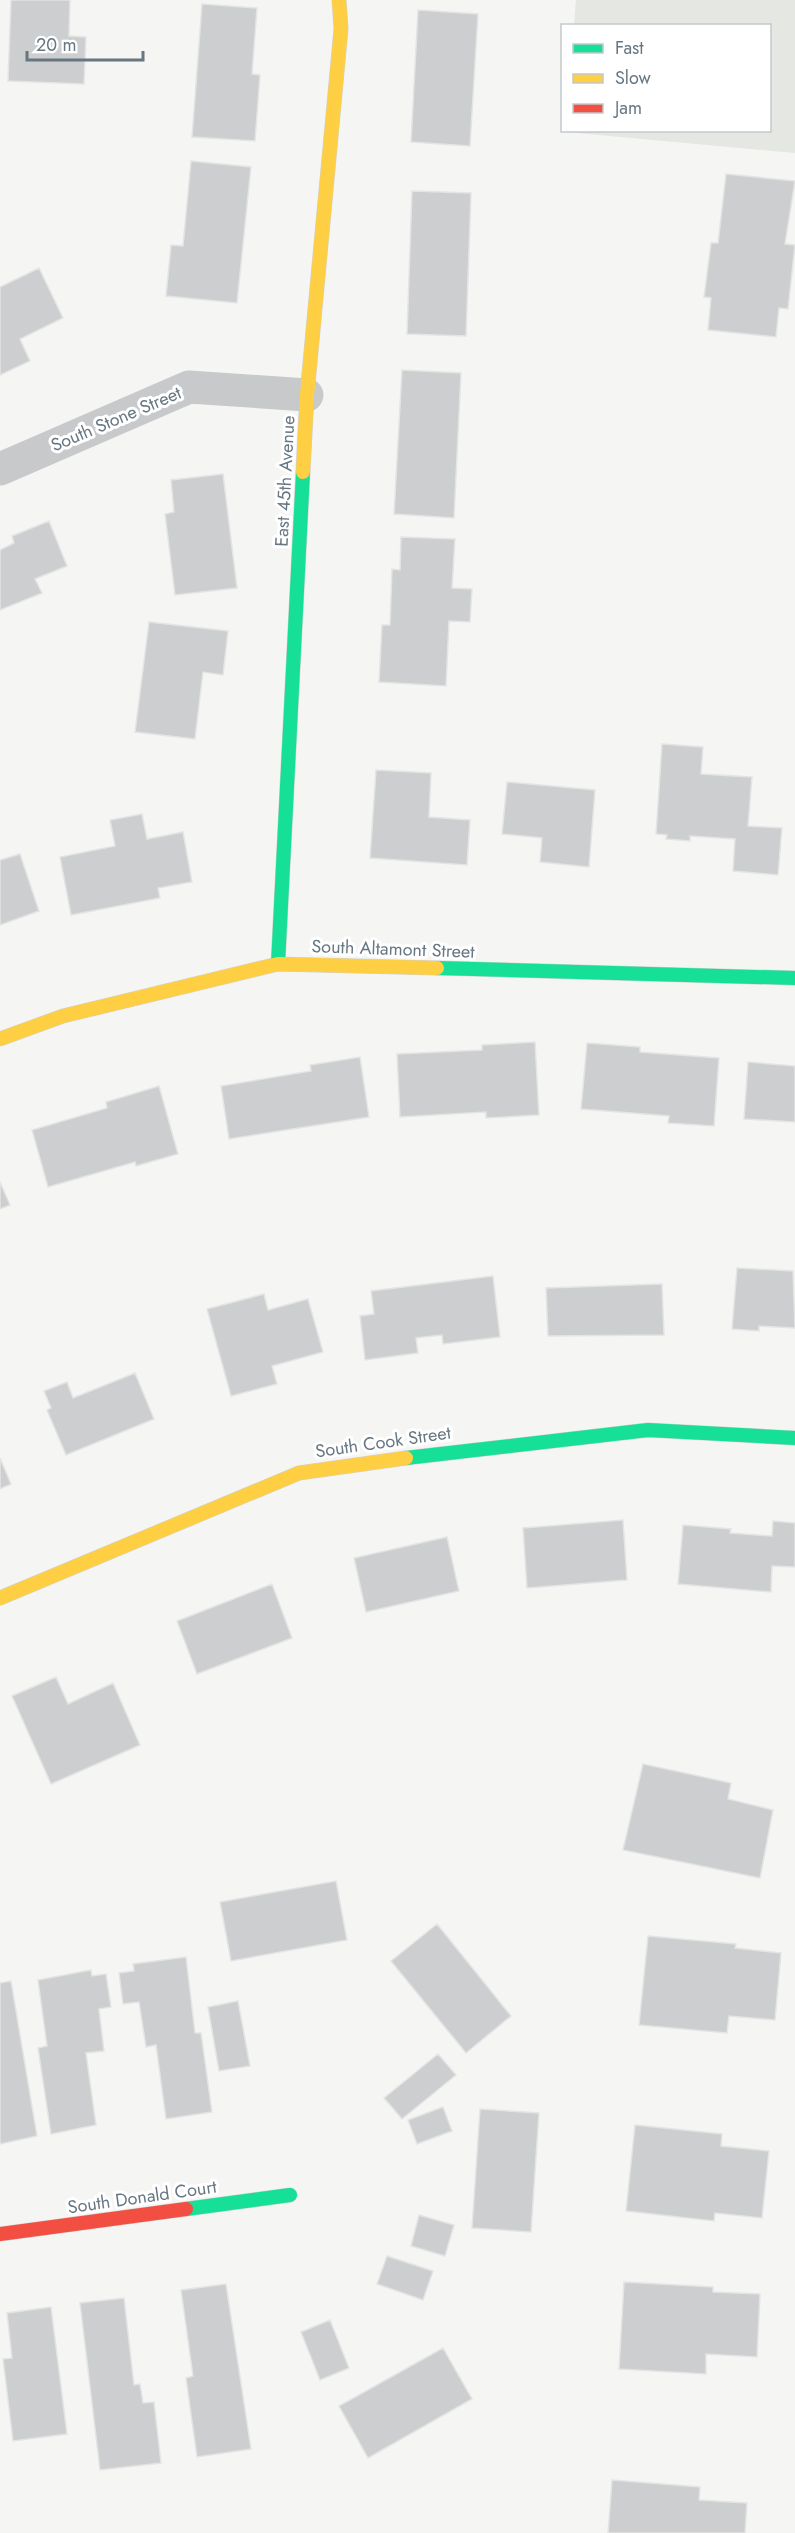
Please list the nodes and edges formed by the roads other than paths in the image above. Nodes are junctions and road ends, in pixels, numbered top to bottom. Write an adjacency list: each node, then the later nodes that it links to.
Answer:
1 (339, 0): 2 (street, East 45th Avenue)
2 (307, 395): 3 (street, South Stone Street); 4 (street, East 45th Avenue)
3 (0, 469)
4 (279, 964): 5 (street, South Altamont Street); 6 (street, South Altamont Street)
5 (795, 978)
6 (0, 1039)
7 (795, 1438): 8 (street, South Cook Street)
8 (0, 1598)
9 (290, 2194): 10 (street, South Donald Court)
10 (0, 2235)

